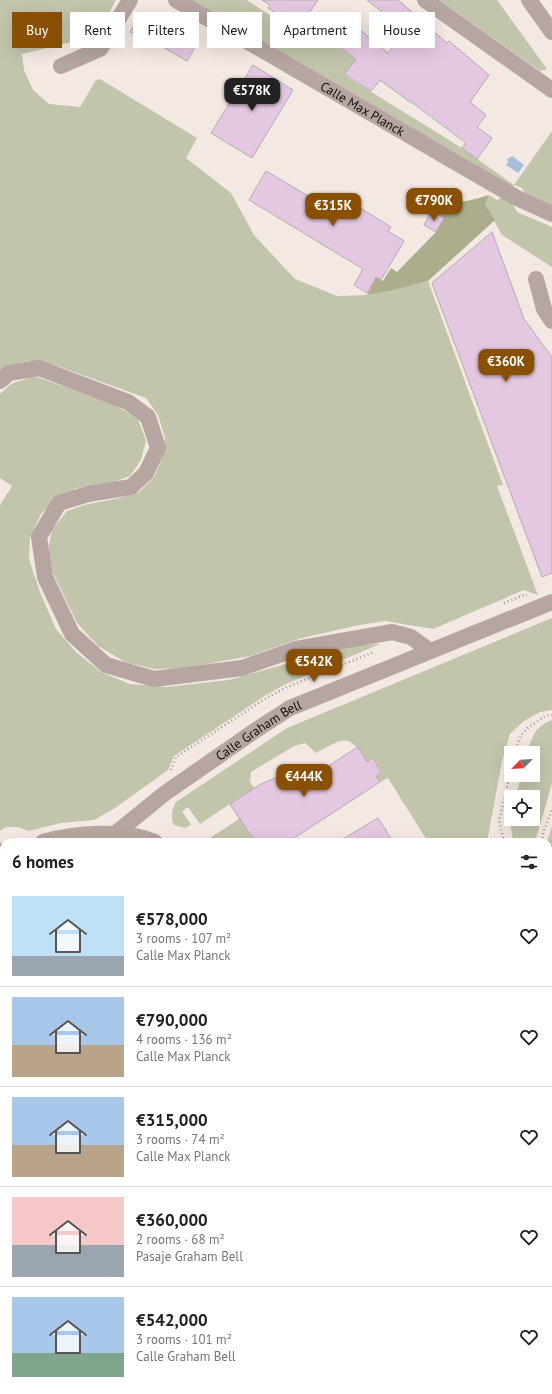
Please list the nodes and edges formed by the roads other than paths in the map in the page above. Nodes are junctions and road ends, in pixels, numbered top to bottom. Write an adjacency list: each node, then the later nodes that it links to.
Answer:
1 (130, 0): 6 (street)
2 (176, 0): 8 (street, Calle Max Planck)
3 (426, 0): 7 (street)
4 (528, 0): 5 (street)
5 (552, 32)
6 (61, 66)
7 (552, 90)
8 (552, 214)
9 (536, 279): 10 (street)
10 (552, 321)
11 (0, 381): 13 (street)
12 (552, 602): 13 (street, Calle Graham Bell)
13 (430, 651): 14 (street, Calle Graham Bell)
14 (116, 833): 15 (street); 16 (street)
15 (57, 838)
16 (143, 838)

